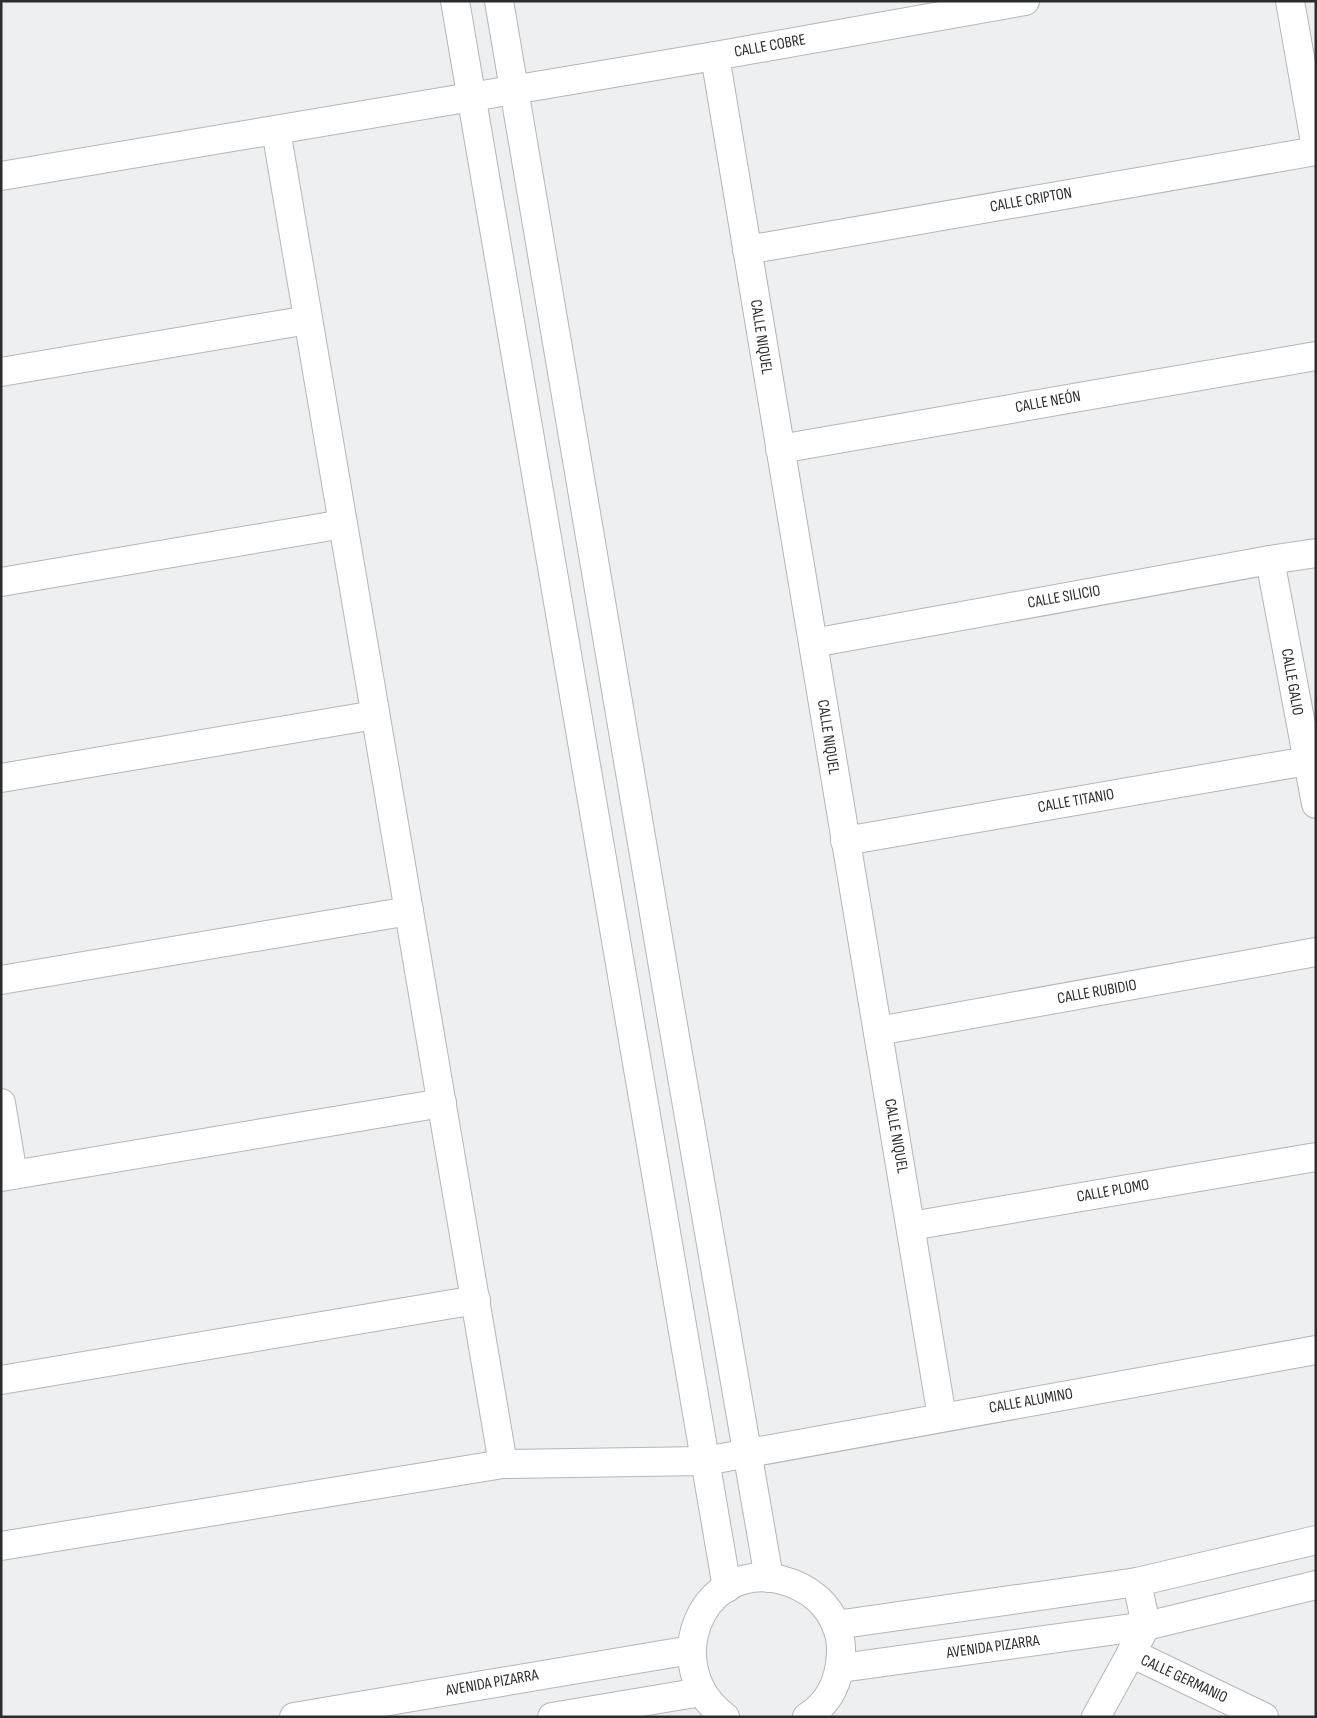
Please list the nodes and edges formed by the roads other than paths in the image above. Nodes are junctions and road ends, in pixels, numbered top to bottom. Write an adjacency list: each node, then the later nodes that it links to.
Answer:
1 (455, 1): 7 (street)
2 (499, 1): 6 (street)
3 (1025, 1): 5 (street, CALLE COBRE)
4 (1290, 1): 9 (street)
5 (715, 56): 6 (street, CALLE COBRE); 11 (street, CALLE NIQUEL)
6 (514, 89): 7 (street, CALLE COBRE); 18 (street)
7 (471, 97): 8 (street, CALLE COBRE); 20 (street)
8 (276, 130): 10 (street, CALLE COBRE); 12 (street)
9 (1316, 149): 11 (street, CALLE CRIPTON)
10 (1, 176)
11 (747, 250): 15 (street, CALLE NIQUEL)
12 (308, 320): 14 (street); 16 (street)
13 (1316, 356): 15 (street, CALLE NEÓN)
14 (1, 372)
15 (780, 449): 22 (street, CALLE NIQUEL)
16 (343, 524): 21 (street); 23 (street)
17 (1316, 553): 19 (street, CALLE SILICIO)
18 (593, 555): 20 (street); 31 (street)
19 (1270, 560): 22 (street, CALLE SILICIO); 24 (street, CALLE GALIO)
20 (551, 562): 32 (street)
21 (1, 582)
22 (813, 643): 27 (street, CALLE NIQUEL)
23 (375, 714): 25 (street); 28 (street)
24 (1307, 761): 26 (street, CALLE GALIO); 27 (street, CALLE TITANIO)
25 (1, 778)
26 (1316, 804)
27 (845, 841): 33 (street, CALLE NIQUEL)
28 (409, 911): 30 (street); 34 (street)
29 (1316, 952): 33 (street, CALLE RUBIDIO)
30 (1, 980)
31 (668, 996): 32 (street); 43 (street)
32 (626, 1002): 44 (street)
33 (878, 1031): 38 (street, CALLE NIQUEL)
34 (442, 1103): 37 (street); 39 (street)
35 (1, 1104): 37 (street)
36 (1316, 1157): 38 (street, CALLE PLOMO)
37 (7, 1176)
38 (911, 1226): 42 (street, CALLE NIQUEL)
39 (476, 1300): 41 (street); 45 (street)
40 (1316, 1350): 42 (street, CALLE ALUMINO)
41 (1, 1380)
42 (942, 1417): 43 (street, CALLE ALUMINO)
43 (747, 1454): 44 (street, CALLE ALUMINO); 48 (street)
44 (705, 1461): 45 (street, CALLE ALUMINO); 51 (street)
45 (503, 1464): 47 (street, CALLE ALUMINO)
46 (1316, 1540): 49 (street)
47 (1, 1546)
48 (770, 1578): 51 (street); 52 (street)
49 (1138, 1582): 52 (street); 53 (street)
50 (1316, 1585): 53 (street, AVENIDA PIZARRA)
51 (727, 1588): 54 (street)
52 (836, 1625): 56 (street)
53 (1146, 1626): 55 (street); 56 (street, AVENIDA PIZARRA)
54 (690, 1650): 57 (street); 58 (street, AVENIDA PIZARRA)
55 (1131, 1654): 62 (street); 63 (street, CALLE GERMANIO)
56 (840, 1668): 61 (street)
57 (701, 1692): 59 (street); 60 (street)
58 (294, 1717)
59 (552, 1717)
60 (725, 1717)
61 (807, 1717)
62 (1096, 1717)
63 (1264, 1717)

